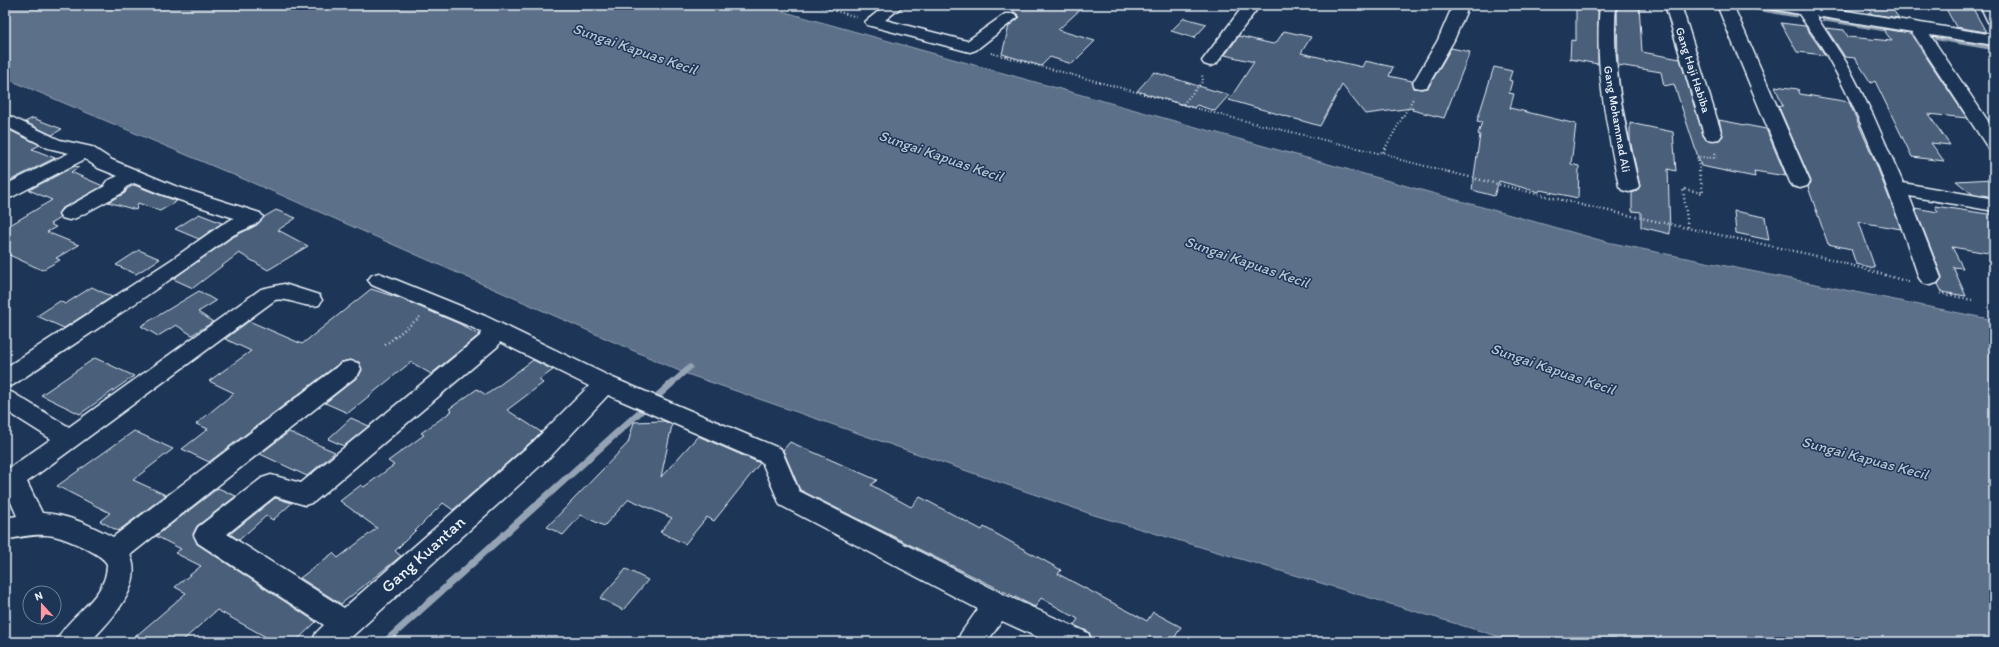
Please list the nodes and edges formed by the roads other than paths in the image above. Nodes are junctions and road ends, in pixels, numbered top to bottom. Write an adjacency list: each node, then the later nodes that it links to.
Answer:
1 (896, 5): 11 (street)
2 (1252, 5): 16 (street)
3 (1461, 5): 17 (street)
4 (1608, 5): 24 (street, Gang Mohammad Ali)
5 (1673, 5): 19 (street, Gang Haji Habiba)
6 (1725, 5): 23 (street)
7 (1773, 5): 10 (street)
8 (1860, 5): 13 (street)
9 (1988, 5): 12 (street)
10 (1804, 8): 13 (street); 25 (street)
11 (1010, 17)
12 (1994, 19)
13 (1868, 20): 14 (street)
14 (1917, 28): 15 (street); 20 (street)
15 (1994, 40)
16 (1210, 61)
17 (1421, 83)
18 (5, 119): 21 (street)
19 (1713, 135)
20 (1994, 144)
21 (86, 151): 22 (street); 26 (street)
22 (133, 176): 28 (street); 34 (street)
23 (1800, 182)
24 (1629, 186)
25 (1898, 188): 27 (street); 30 (street)
26 (5, 193)
27 (1994, 205)
28 (69, 214)
29 (379, 280): 32 (street)
30 (1927, 285)
31 (311, 300): 37 (street)
32 (493, 329): 35 (street); 43 (street)
33 (350, 369): 41 (street)
34 (5, 379)
35 (605, 384): 42 (street); 43 (street, Gang Kuantan)
36 (5, 400): 37 (street)
37 (70, 439): 38 (street)
38 (9, 481): 39 (street)
39 (34, 523): 40 (street); 41 (street)
40 (5, 529)
41 (114, 552): 44 (street)
42 (985, 623): 46 (street)
43 (346, 624): 45 (street, Gang Kuantan)
44 (70, 642)
45 (326, 642)
46 (1078, 642)

